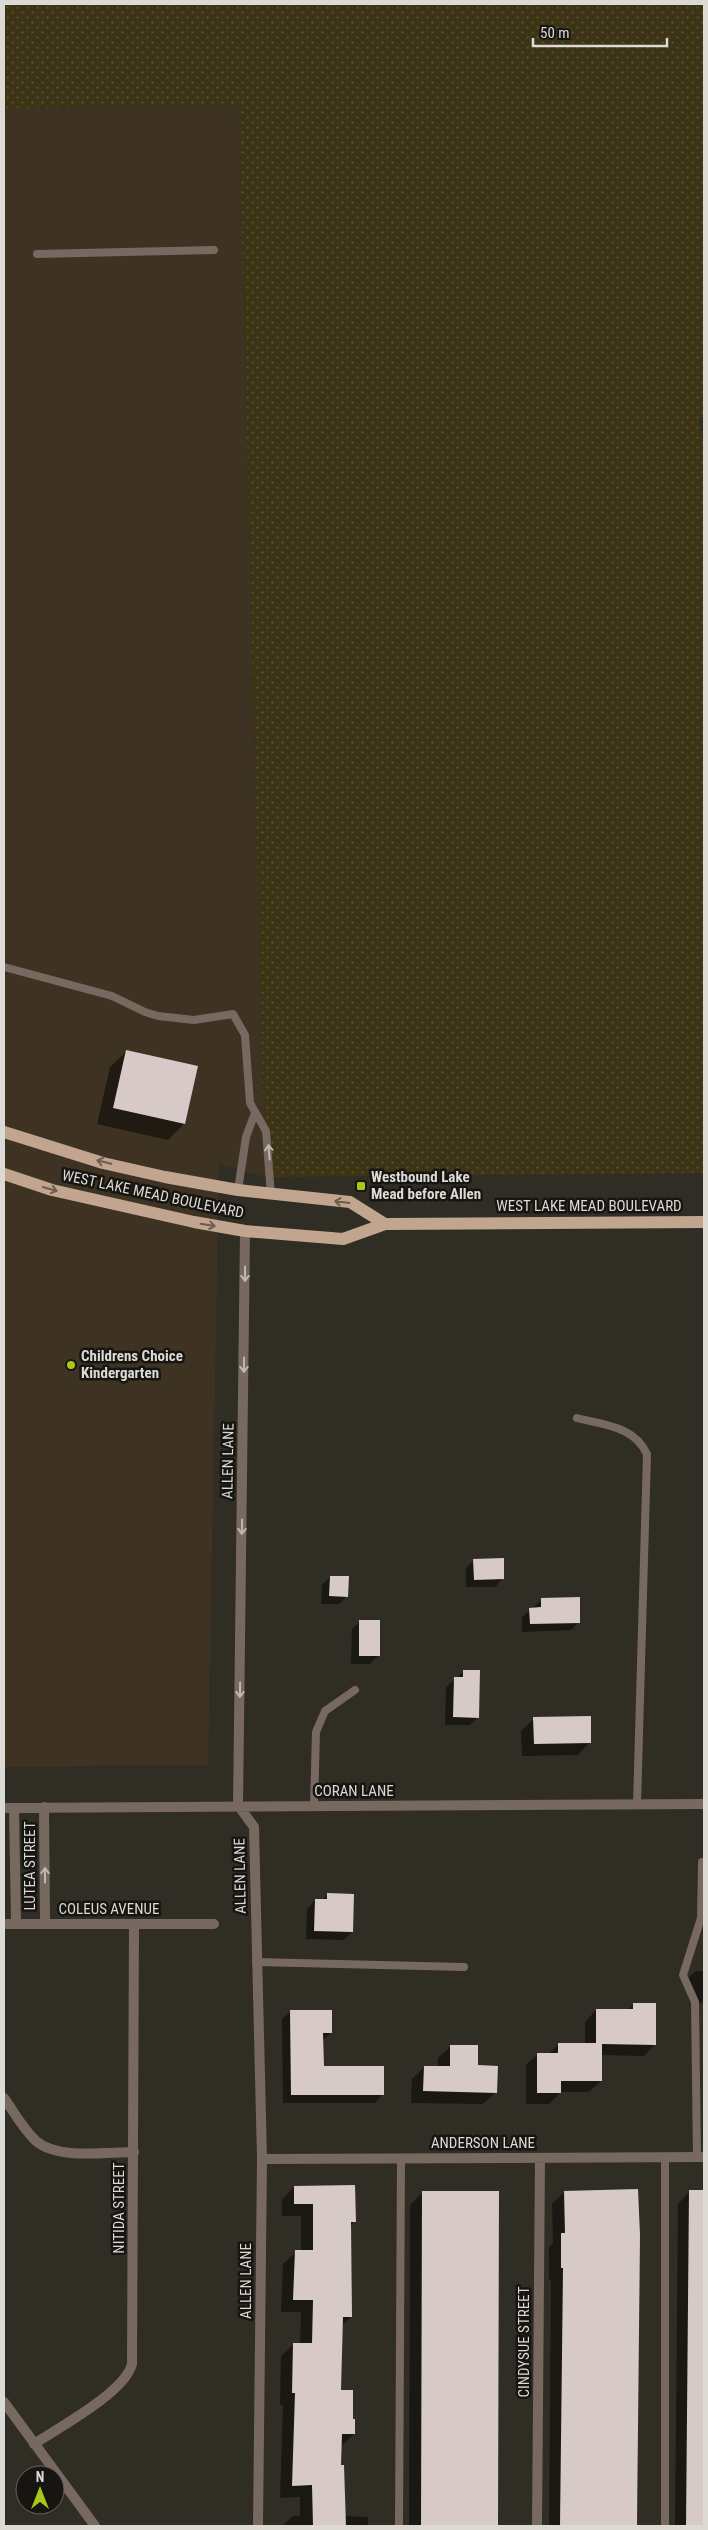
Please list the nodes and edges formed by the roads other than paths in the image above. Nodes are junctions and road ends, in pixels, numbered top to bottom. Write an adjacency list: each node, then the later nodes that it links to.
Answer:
1 (214, 250): 2 (lane)
2 (37, 254)
3 (4, 967): 4 (lane)
4 (254, 1113): 7 (lane); 8 (lane, one-way to 4)
5 (4, 1132): 7 (main road, WEST LAKE MEAD BOULEVARD, one-way to 5)
6 (4, 1174): 11 (main road, WEST LAKE MEAD BOULEVARD, one-way to 11)
7 (238, 1190): 8 (main road, WEST LAKE MEAD BOULEVARD)
8 (271, 1195): 10 (main road, WEST LAKE MEAD BOULEVARD, one-way to 8)
9 (704, 1222): 10 (main road, WEST LAKE MEAD BOULEVARD)
10 (385, 1224): 11 (main road, WEST LAKE MEAD BOULEVARD)
11 (245, 1231): 16 (street, ALLEN LANE, one-way to 16)
12 (576, 1418): 14 (lane)
13 (355, 1690): 17 (lane)
14 (637, 1804): 15 (street, CORAN LANE); 17 (street, CORAN LANE)
15 (704, 1804)
16 (238, 1805): 17 (street, CORAN LANE); 18 (street, CORAN LANE); 26 (street, ALLEN LANE)
17 (314, 1806)
18 (44, 1807): 19 (street, CORAN LANE); 23 (street, LUTEA STREET, one-way to 18)
19 (9, 1808): 22 (street, LUTEA STREET)
20 (702, 1862): 31 (lane)
21 (4, 1924): 22 (street, COLEUS AVENUE)
22 (16, 1924): 23 (street, COLEUS AVENUE)
23 (45, 1924): 24 (street, COLEUS AVENUE)
24 (134, 1924): 25 (street, COLEUS AVENUE); 29 (street, NITIDA STREET)
25 (214, 1924)
26 (256, 1962): 27 (lane); 34 (street, ALLEN LANE)
27 (464, 1967)
28 (4, 2098): 29 (street)
29 (134, 2152): 36 (street, NITIDA STREET)
30 (665, 2157): 31 (street, ANDERSON LANE); 33 (street, ANDERSON LANE); 41 (lane)
31 (701, 2157)
32 (400, 2158): 33 (street, ANDERSON LANE); 34 (street, ANDERSON LANE); 39 (lane)
33 (540, 2158): 40 (street, CINDYSUE STREET)
34 (262, 2159): 38 (street, ALLEN LANE)
35 (4, 2402): 36 (street)
36 (34, 2444): 37 (street)
37 (95, 2526)
38 (258, 2526)
39 (399, 2526)
40 (537, 2526)
41 (665, 2526)

